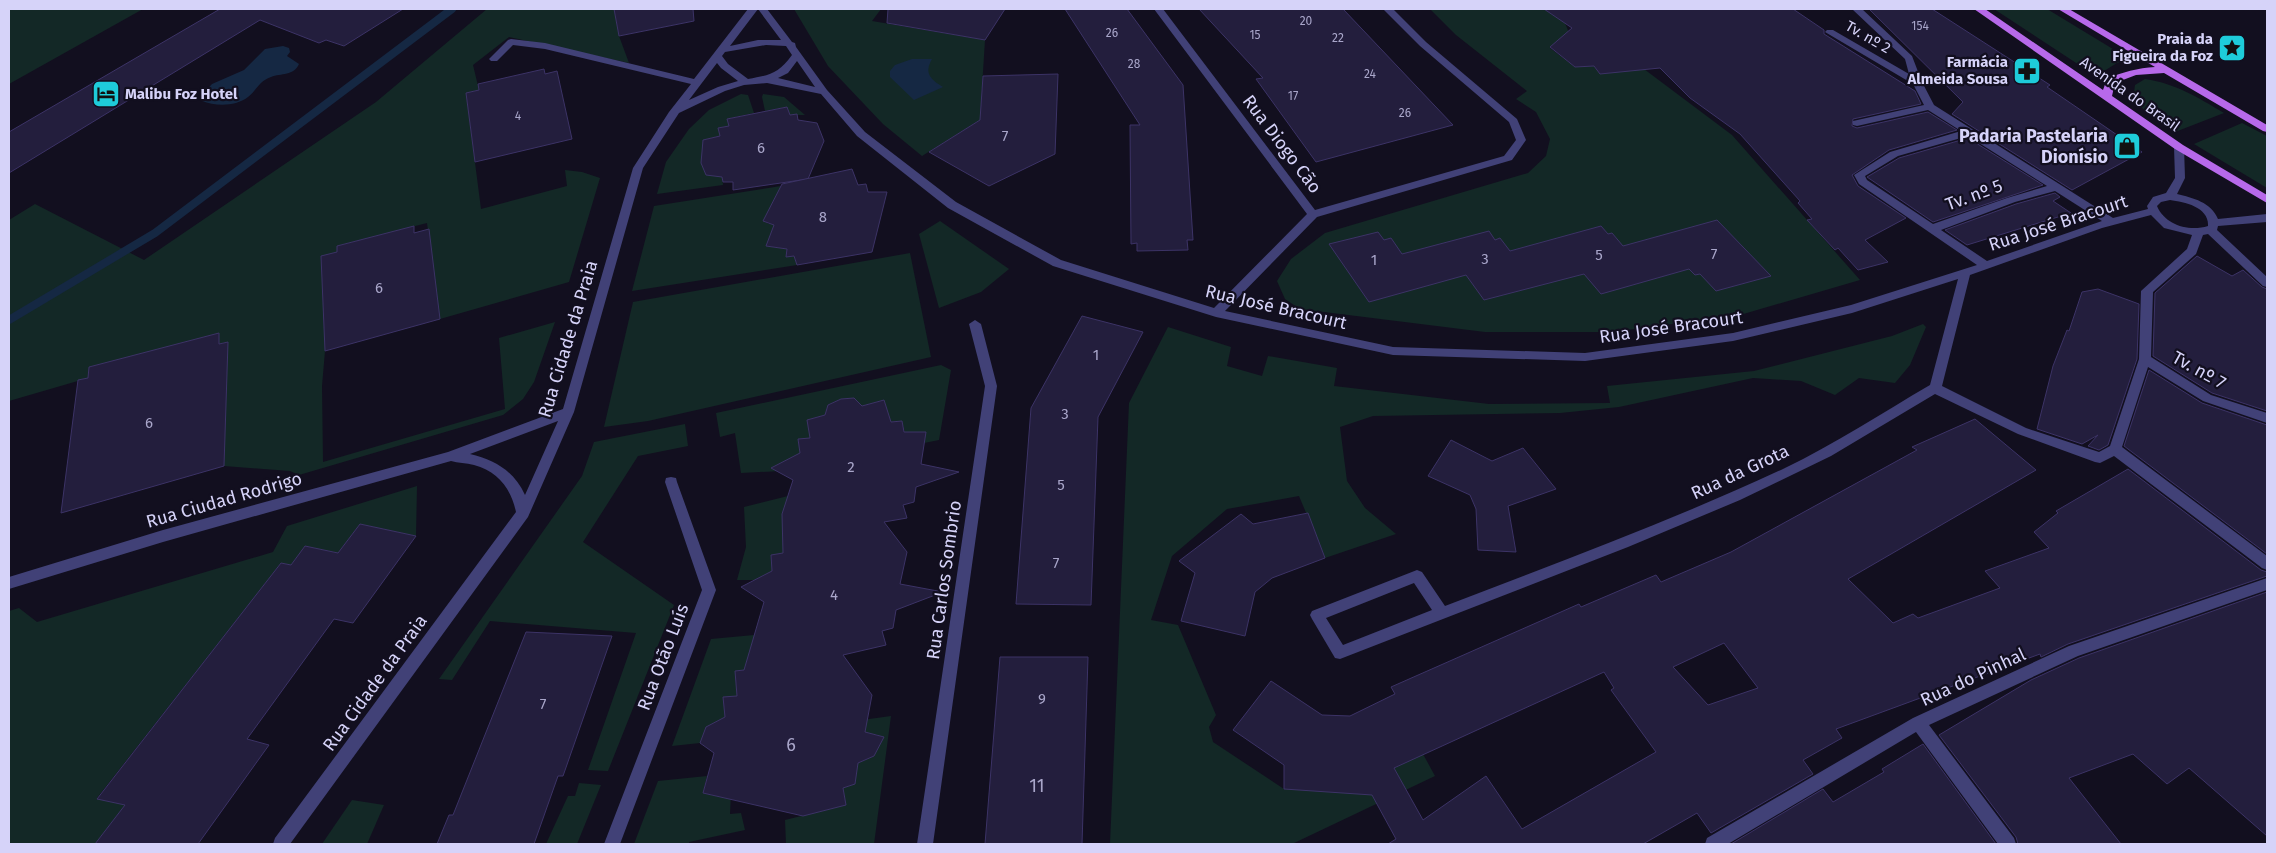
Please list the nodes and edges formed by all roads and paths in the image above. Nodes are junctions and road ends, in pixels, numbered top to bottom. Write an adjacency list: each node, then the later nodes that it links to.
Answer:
1 (754, 9): 10 (street, Rua Cidade da Praia)
2 (763, 9): 9 (street, Rua José Bracourt)
3 (1159, 9): 29 (street, Rua Diogo Cão)
4 (1388, 9): 29 (street)
5 (1857, 9): 16 (street)
6 (1979, 9): 18 (main road, Avenida do Brasil)
7 (2064, 9): 12 (main road, Avenida do Brasil)
8 (1830, 32): 16 (street, Tv. nº 2)
9 (794, 49): 10 (street); 13 (street); 17 (street, Rua José Bracourt)
10 (721, 53): 14 (street, Rua Cidade da Praia); 15 (street)
11 (494, 59): 14 (street)
12 (2165, 70): 18 (main road); 22 (main road, Avenida do Brasil)
13 (765, 80): 15 (street); 17 (street)
14 (698, 82): 20 (street, Rua Cidade da Praia)
15 (746, 82): 20 (street)
16 (1918, 82): 19 (street)
17 (824, 92): 37 (street, Rua José Bracourt)
18 (2107, 96): 24 (main road, Avenida do Brasil)
19 (1930, 106): 21 (street); 23 (street)
20 (673, 114): 41 (street, Rua Cidade da Praia)
21 (1857, 123)
22 (2267, 129)
23 (1970, 132): 25 (street); 32 (street)
24 (2179, 147): 26 (street); 27 (main road, Avenida do Brasil)
25 (2056, 187): 31 (street); 32 (street, Tv. nº 5)
26 (2170, 196): 28 (street); 33 (street)
27 (2267, 200)
28 (2153, 211): 31 (street, Rua José Bracourt); 33 (street)
29 (1313, 214): 37 (street, Rua Diogo Cão)
30 (2267, 218): 33 (street)
31 (2112, 222): 34 (street, Rua José Bracourt)
32 (1934, 228): 34 (street)
33 (2207, 228): 36 (street); 39 (street)
34 (1987, 266): 35 (street, Rua José Bracourt)
35 (1965, 273): 37 (street, Rua José Bracourt); 40 (street)
36 (2267, 283)
37 (1216, 313)
38 (975, 324): 54 (street, Rua Carlos Sombrio)
39 (2145, 359): 42 (street, Tv. nº 7); 43 (street)
40 (1935, 388): 43 (street); 50 (street, Rua da Grota)
41 (568, 412): 44 (street, Rua Ciudad Rodrigo); 46 (street, Rua Cidade da Praia)
42 (2267, 418)
43 (2115, 450): 47 (street)
44 (450, 456): 46 (street, Rua Ciudad Rodrigo); 48 (street, Rua Ciudad Rodrigo)
45 (671, 482): 53 (street, Rua Otão Luís)
46 (523, 512): 52 (street, Rua Cidade da Praia)
47 (2267, 564)
48 (9, 583)
49 (2267, 584): 51 (street, Rua do Pinhal)
50 (1441, 612): 50 (street, Rua da Grota)
51 (1918, 723): 55 (street, Rua do Pinhal); 56 (street)
52 (281, 844)
53 (612, 844)
54 (926, 844)
55 (1714, 844)
56 (2008, 844)

